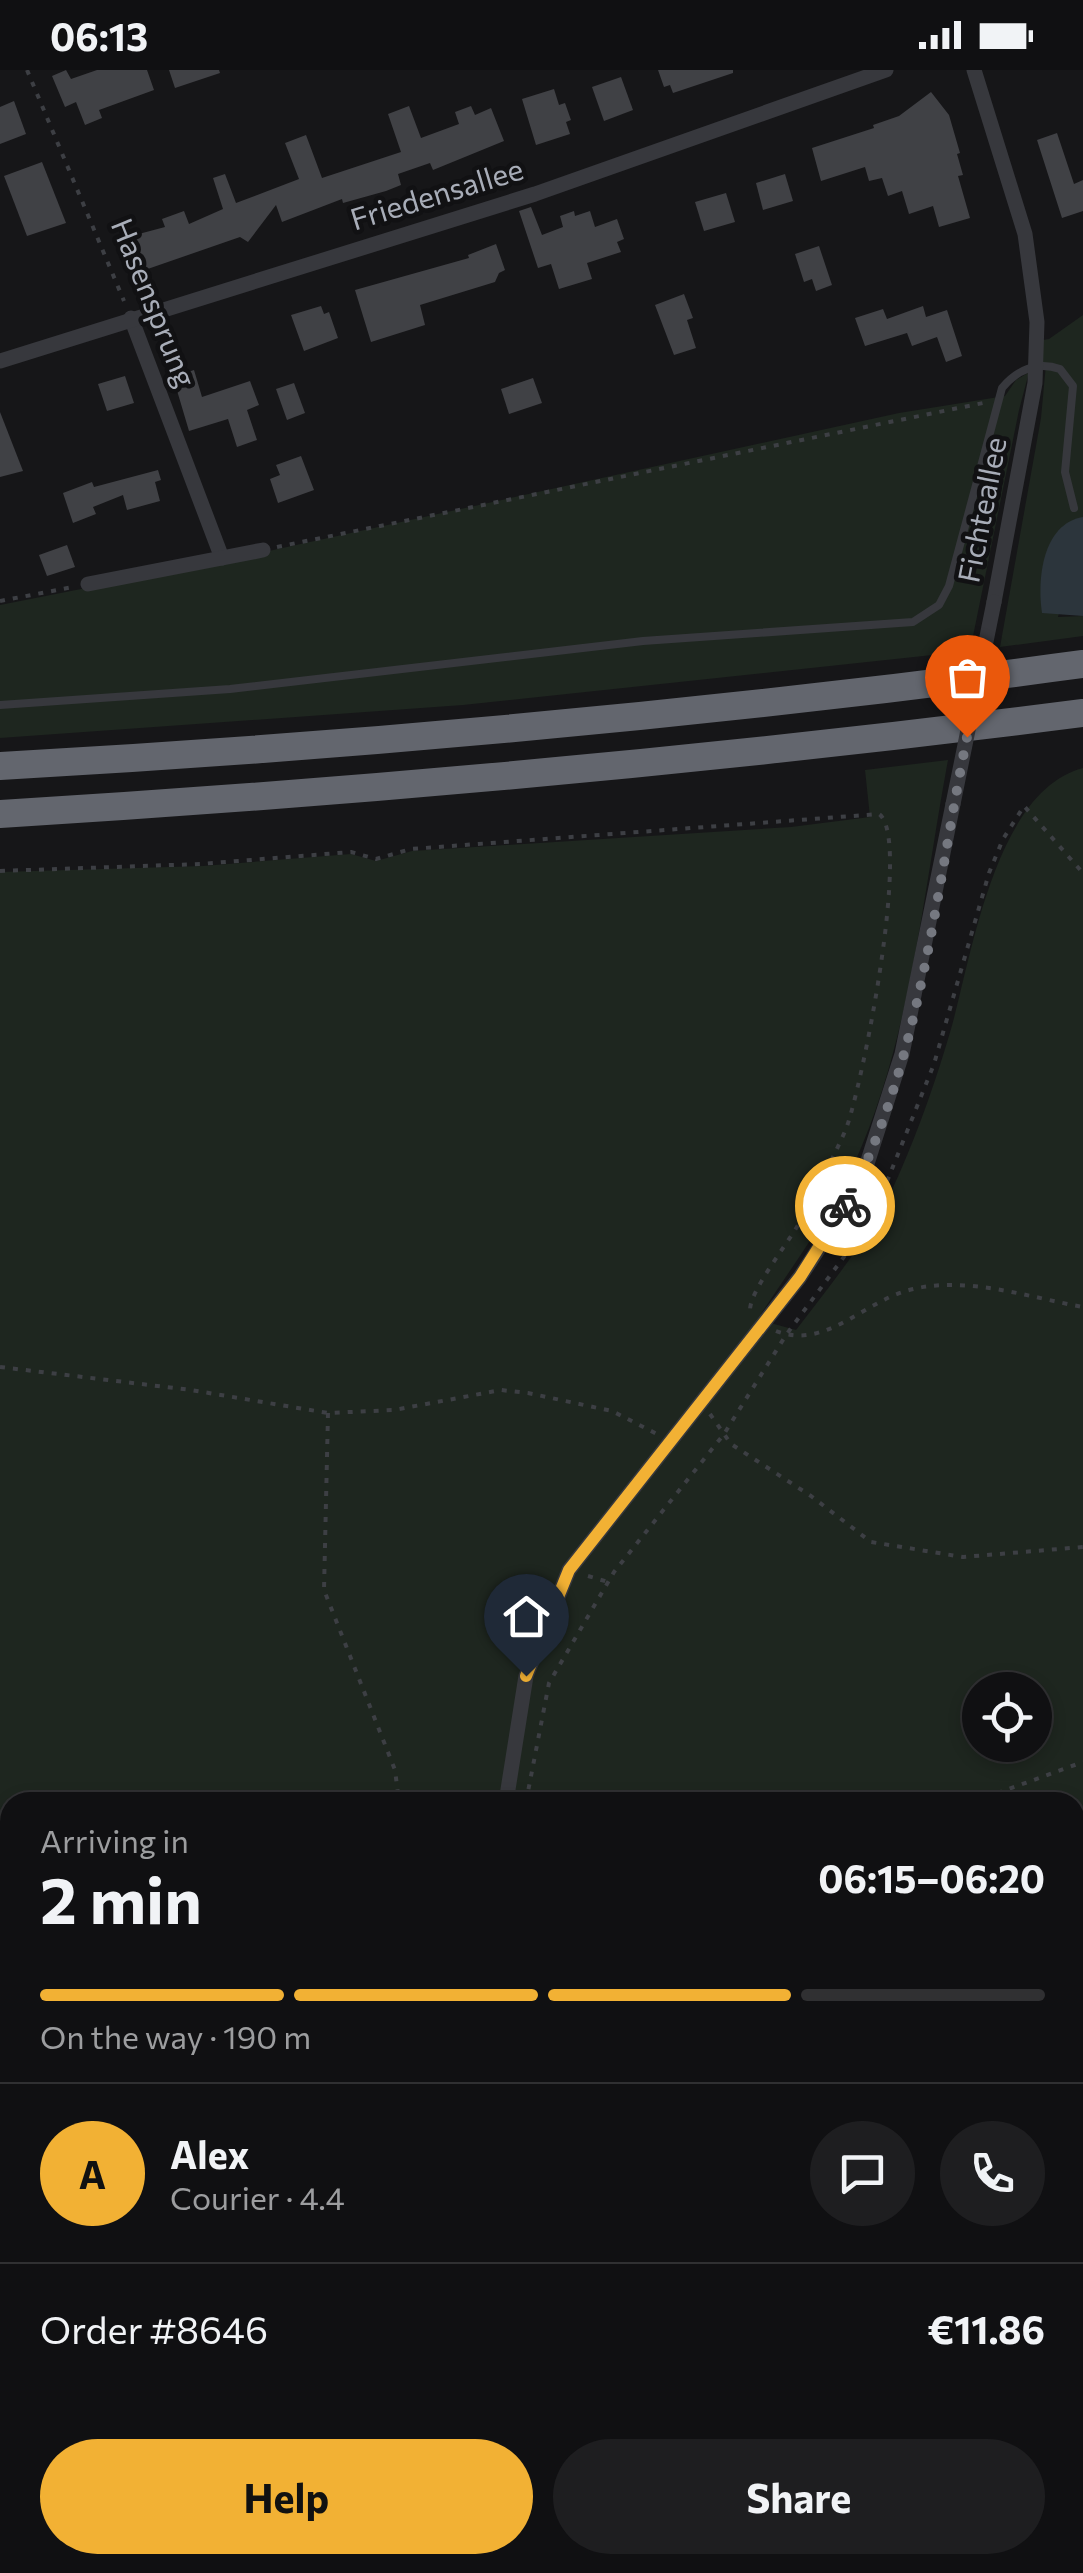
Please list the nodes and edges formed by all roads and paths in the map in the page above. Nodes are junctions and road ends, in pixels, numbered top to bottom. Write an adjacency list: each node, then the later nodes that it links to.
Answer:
1 (27, 70): 4 (path, Hasensprung)
2 (886, 70): 4 (street, Friedensallee)
3 (974, 70): 6 (street, Fichteallee)
4 (132, 318): 5 (street, Friedensallee); 10 (street, Hasensprung)
5 (0, 361)
6 (1037, 366): 7 (lane); 8 (lane); 21 (street, Fichteallee, bridge)
7 (998, 400): 9 (path); 14 (lane)
8 (1074, 508)
9 (263, 550): 10 (street)
10 (222, 558): 11 (street)
11 (88, 584): 12 (path)
12 (0, 601)
13 (1083, 664): 16 (highway)
14 (0, 704)
15 (1083, 713): 17 (highway)
16 (0, 766)
17 (0, 814)
18 (0, 871): 21 (path)
19 (1083, 873): 22 (path)
20 (1083, 1308): 22 (path)
21 (762, 1326): 22 (path); 24 (street, Fichteallee)
22 (786, 1335): 26 (path)
23 (0, 1367): 25 (path)
24 (702, 1402): 26 (path); 27 (street, Fichteallee)
25 (328, 1413): 27 (path); 30 (path)
26 (724, 1434): 28 (path); 32 (path)
27 (669, 1443): 31 (street, Fichteallee)
28 (1083, 1547)
29 (1083, 1762): 33 (path)
30 (398, 1792)
31 (508, 1792)
32 (528, 1792)
33 (1000, 1792)

